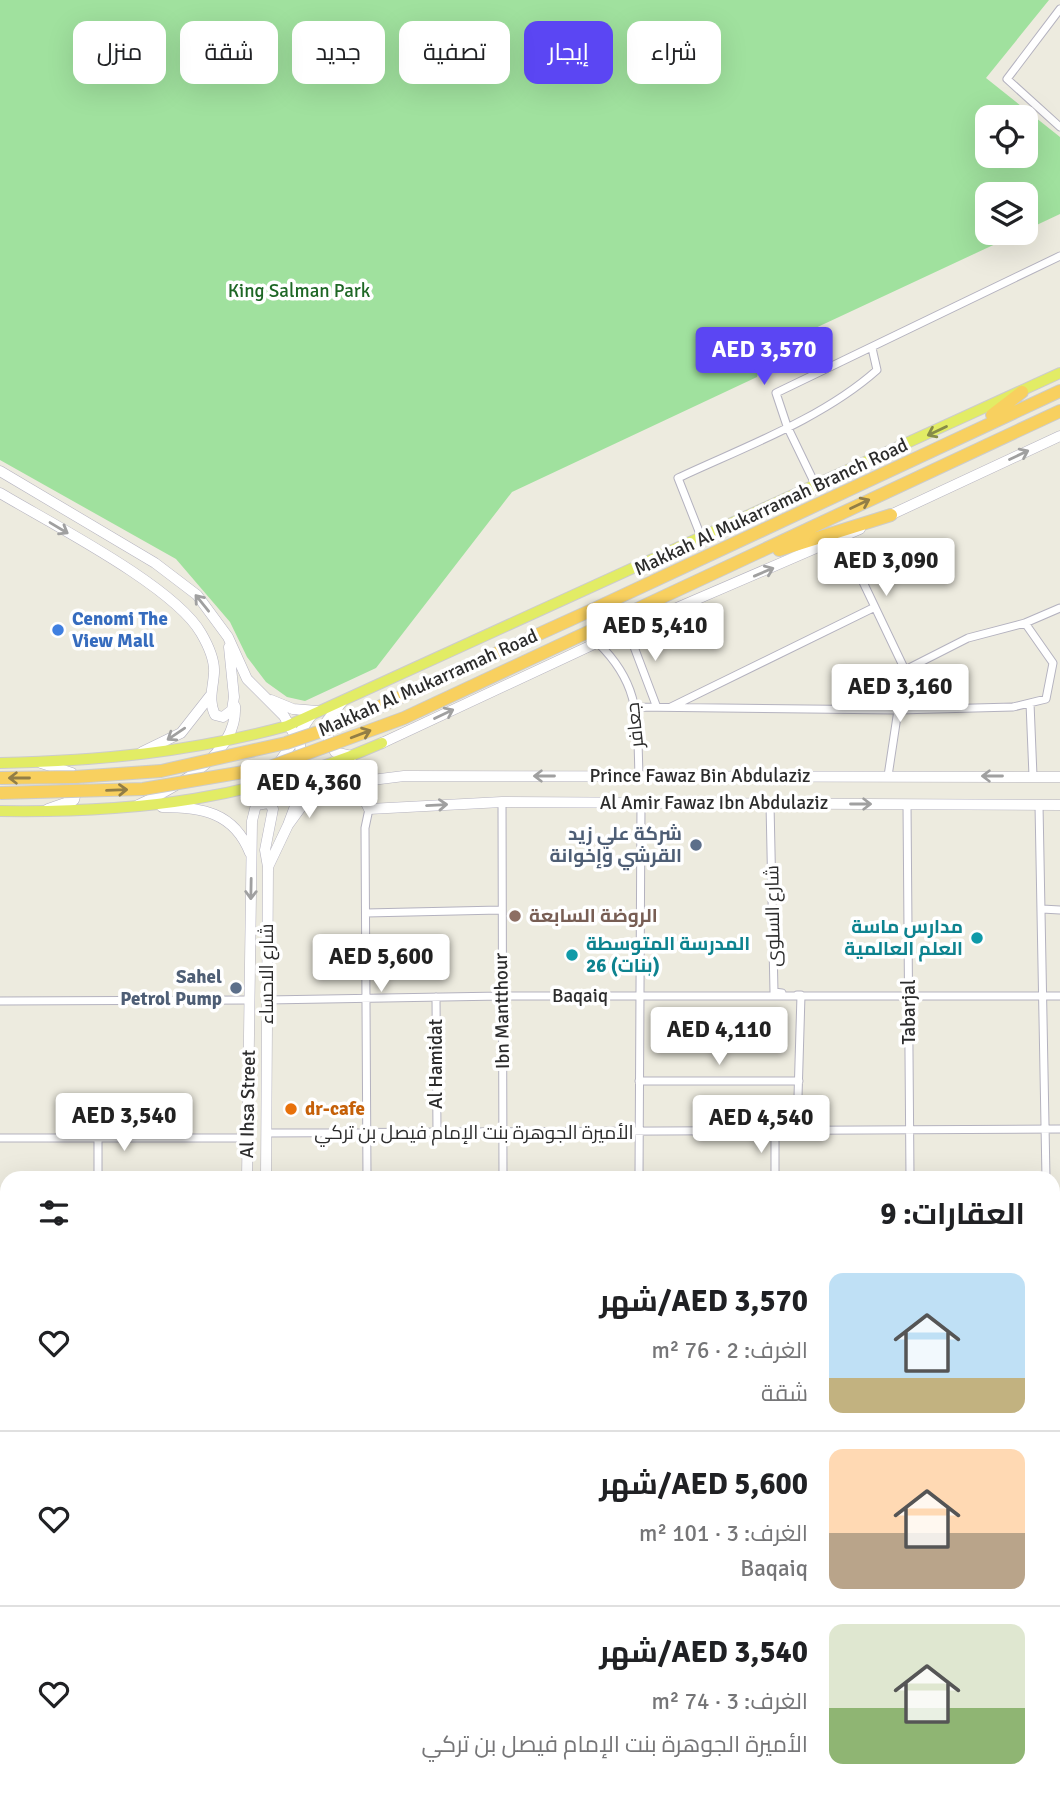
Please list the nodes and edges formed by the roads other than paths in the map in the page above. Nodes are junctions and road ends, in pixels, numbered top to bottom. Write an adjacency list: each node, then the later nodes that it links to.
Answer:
1 (1059, 13): 2 (street)
2 (1060, 127)
3 (1060, 256): 4 (street)
4 (872, 348): 9 (street); 9 (street)
5 (1060, 373): 7 (main road, Makkah Al Mukarramah Branch Road)
6 (1060, 391): 13 (highway, Makkah Al Mukarramah Road)
7 (1022, 392): 12 (main road, Makkah Al Mukarramah Branch Road, one-way to 12); 13 (highway)
8 (1060, 411): 18 (highway, Makkah Al Mukarramah Road, one-way to 8)
9 (788, 426): 12 (street); 17 (street)
10 (1060, 436): 15 (main road, one-way to 10)
11 (0, 471): 22 (main road, one-way to 11)
12 (816, 486): 17 (main road, Makkah Al Mukarramah Branch Road)
13 (843, 491): 51 (highway, Makkah Al Mukarramah Road, one-way to 51, bridge)
14 (0, 493): 27 (main road, one-way to 27)
15 (891, 515): 16 (main road); 18 (highway)
16 (842, 538): 19 (street); 23 (main road, one-way to 16)
17 (702, 539): 30 (main road, Makkah Al Mukarramah Branch Road)
18 (710, 575): 53 (highway, Makkah Al Mukarramah Road, one-way to 18, bridge)
19 (875, 607): 26 (street); 34 (street)
20 (1060, 608): 21 (street)
21 (1026, 623): 25 (street); 26 (street)
22 (222, 629): 28 (main road); 29 (main road)
23 (628, 631): 24 (main road); 32 (street)
24 (598, 643): 33 (street, جعافر); 39 (main road, one-way to 24)
25 (1057, 662): 31 (street)
26 (905, 670): 35 (street)
27 (210, 696): 28 (main road); 42 (main road, one-way to 42)
28 (234, 696): 40 (main road)
29 (268, 698): 36 (main road); 37 (main road)
30 (342, 702): 36 (main road, Makkah Al Mukarramah Branch Road); 41 (main road)
31 (1030, 703): 35 (street); 49 (street)
32 (656, 705): 33 (street); 34 (street)
33 (636, 706): 47 (street, جعافر)
34 (669, 708): 35 (street)
35 (898, 710): 48 (street)
36 (315, 714): 37 (main road, Makkah Al Mukarramah Branch Road); 38 (main road)
37 (289, 726): 38 (main road); 40 (main road, Makkah Al Mukarramah Branch Road)
38 (297, 739): 46 (main road); 52 (main road)
39 (382, 743): 41 (main road)
40 (222, 744): 42 (main road, Makkah Al Mukarramah Branch Road); 62 (main road)
41 (352, 756): 44 (main road)
42 (132, 757): 43 (main road, Makkah Al Mukarramah Branch Road)
43 (38, 762): 45 (main road, Makkah Al Mukarramah Branch Road); 65 (main road)
44 (334, 762): 46 (main road); 66 (main road)
45 (0, 763)
46 (303, 774): 52 (main road); 66 (main road)
47 (639, 776): 48 (main road, Prince Fawaz Bin Abdulaziz); 63 (main road, Prince Fawaz Bin Abdulaziz, one-way to 63)
48 (888, 776): 49 (main road, Prince Fawaz Bin Abdulaziz, one-way to 48)
49 (1033, 776): 50 (main road, Prince Fawaz Bin Abdulaziz)
50 (1060, 777)
51 (0, 778)
52 (263, 786): 58 (main road); 61 (main road)
53 (0, 793)
54 (502, 802): 55 (main road, Al Amir Fawaz Ibn Abdulaziz); 63 (main road, Al Amir Fawaz Ibn Abdulaziz, one-way to 54); 70 (street, Ibn Mantthour)
55 (640, 803): 56 (main road, Al Amir Fawaz Ibn Abdulaziz); 75 (street)
56 (770, 804): 57 (main road, Al Amir Fawaz Ibn Abdulaziz, one-way to 57); 73 (street, شارع السلوى)
57 (907, 804): 59 (main road, Al Amir Fawaz Ibn Abdulaziz); 79 (street, Tabarjal)
58 (256, 805): 67 (main road, Al Ihsa Street); 68 (main road, شارع الاحساء)
59 (1039, 805): 60 (main road, Al Amir Fawaz Ibn Abdulaziz); 69 (street)
60 (1060, 805)
61 (158, 807): 62 (main road); 67 (main road)
62 (131, 808): 65 (main road)
63 (369, 809): 72 (street)
64 (0, 811): 65 (main road)
65 (41, 812)
66 (288, 825): 68 (main road)
67 (251, 858): 81 (main road, Al Ihsa Street, one-way to 81)
68 (268, 867): 82 (main road, شارع الاحساء)
69 (1042, 909): 71 (street); 76 (street)
70 (500, 910): 72 (street); 74 (street, Ibn Mantthour)
71 (1060, 910)
72 (366, 913): 80 (street)
73 (801, 995): 75 (street, Baqaiq); 79 (street, Baqaiq); 85 (street)
74 (502, 996): 75 (street, Baqaiq); 78 (street, Baqaiq); 92 (street, Ibn Mantthour)
75 (638, 996): 84 (street)
76 (1043, 996): 77 (street, Baqaiq); 79 (street, Baqaiq); 86 (street)
77 (1060, 996)
78 (436, 997): 80 (street, Baqaiq); 91 (street, Al Hamidat)
79 (909, 997): 90 (street, Tabarjal)
80 (367, 999): 82 (street, Baqaiq); 94 (street)
81 (250, 1000): 83 (street); 97 (main road, Al Ihsa Street)
82 (267, 1000): 93 (main road, شارع الاحساء)
83 (0, 1001)
84 (639, 1081): 85 (street); 95 (street)
85 (799, 1081): 89 (street)
86 (1045, 1129): 87 (street, الأميرة الجوهرة بنت الإمام فيصل بن تركي); 90 (street, الأميرة الجوهرة بنت الإمام فيصل بن تركي); 107 (street)
87 (1060, 1129)
88 (775, 1131): 89 (street, الأميرة الجوهرة بنت الإمام فيصل بن تركي); 95 (street, الأميرة الجوهرة بنت الإمام فيصل بن تركي); 105 (street)
89 (797, 1131): 90 (street, الأميرة الجوهرة بنت الإمام فيصل بن تركي)
90 (909, 1131): 106 (street, Tabarjal)
91 (436, 1132): 92 (street, الأميرة الجوهرة بنت الإمام فيصل بن تركي); 94 (street, الأميرة الجوهرة بنت الإمام فيصل بن تركي)
92 (502, 1132): 95 (street, الأميرة الجوهرة بنت الإمام فيصل بن تركي); 103 (street, Ibn Mantthour)
93 (266, 1133): 94 (street, الأميرة الجوهرة بنت الإمام فيصل بن تركي); 101 (main road, شارع الاحساء)
94 (366, 1133): 102 (street)
95 (639, 1133): 104 (street)
96 (0, 1138): 98 (street)
97 (248, 1138): 98 (street); 100 (main road, Al Ihsa Street)
98 (98, 1139): 99 (street)
99 (98, 1171)
100 (247, 1171)
101 (266, 1171)
102 (367, 1171)
103 (503, 1171)
104 (639, 1171)
105 (775, 1171)
106 (909, 1171)
107 (1046, 1171)

